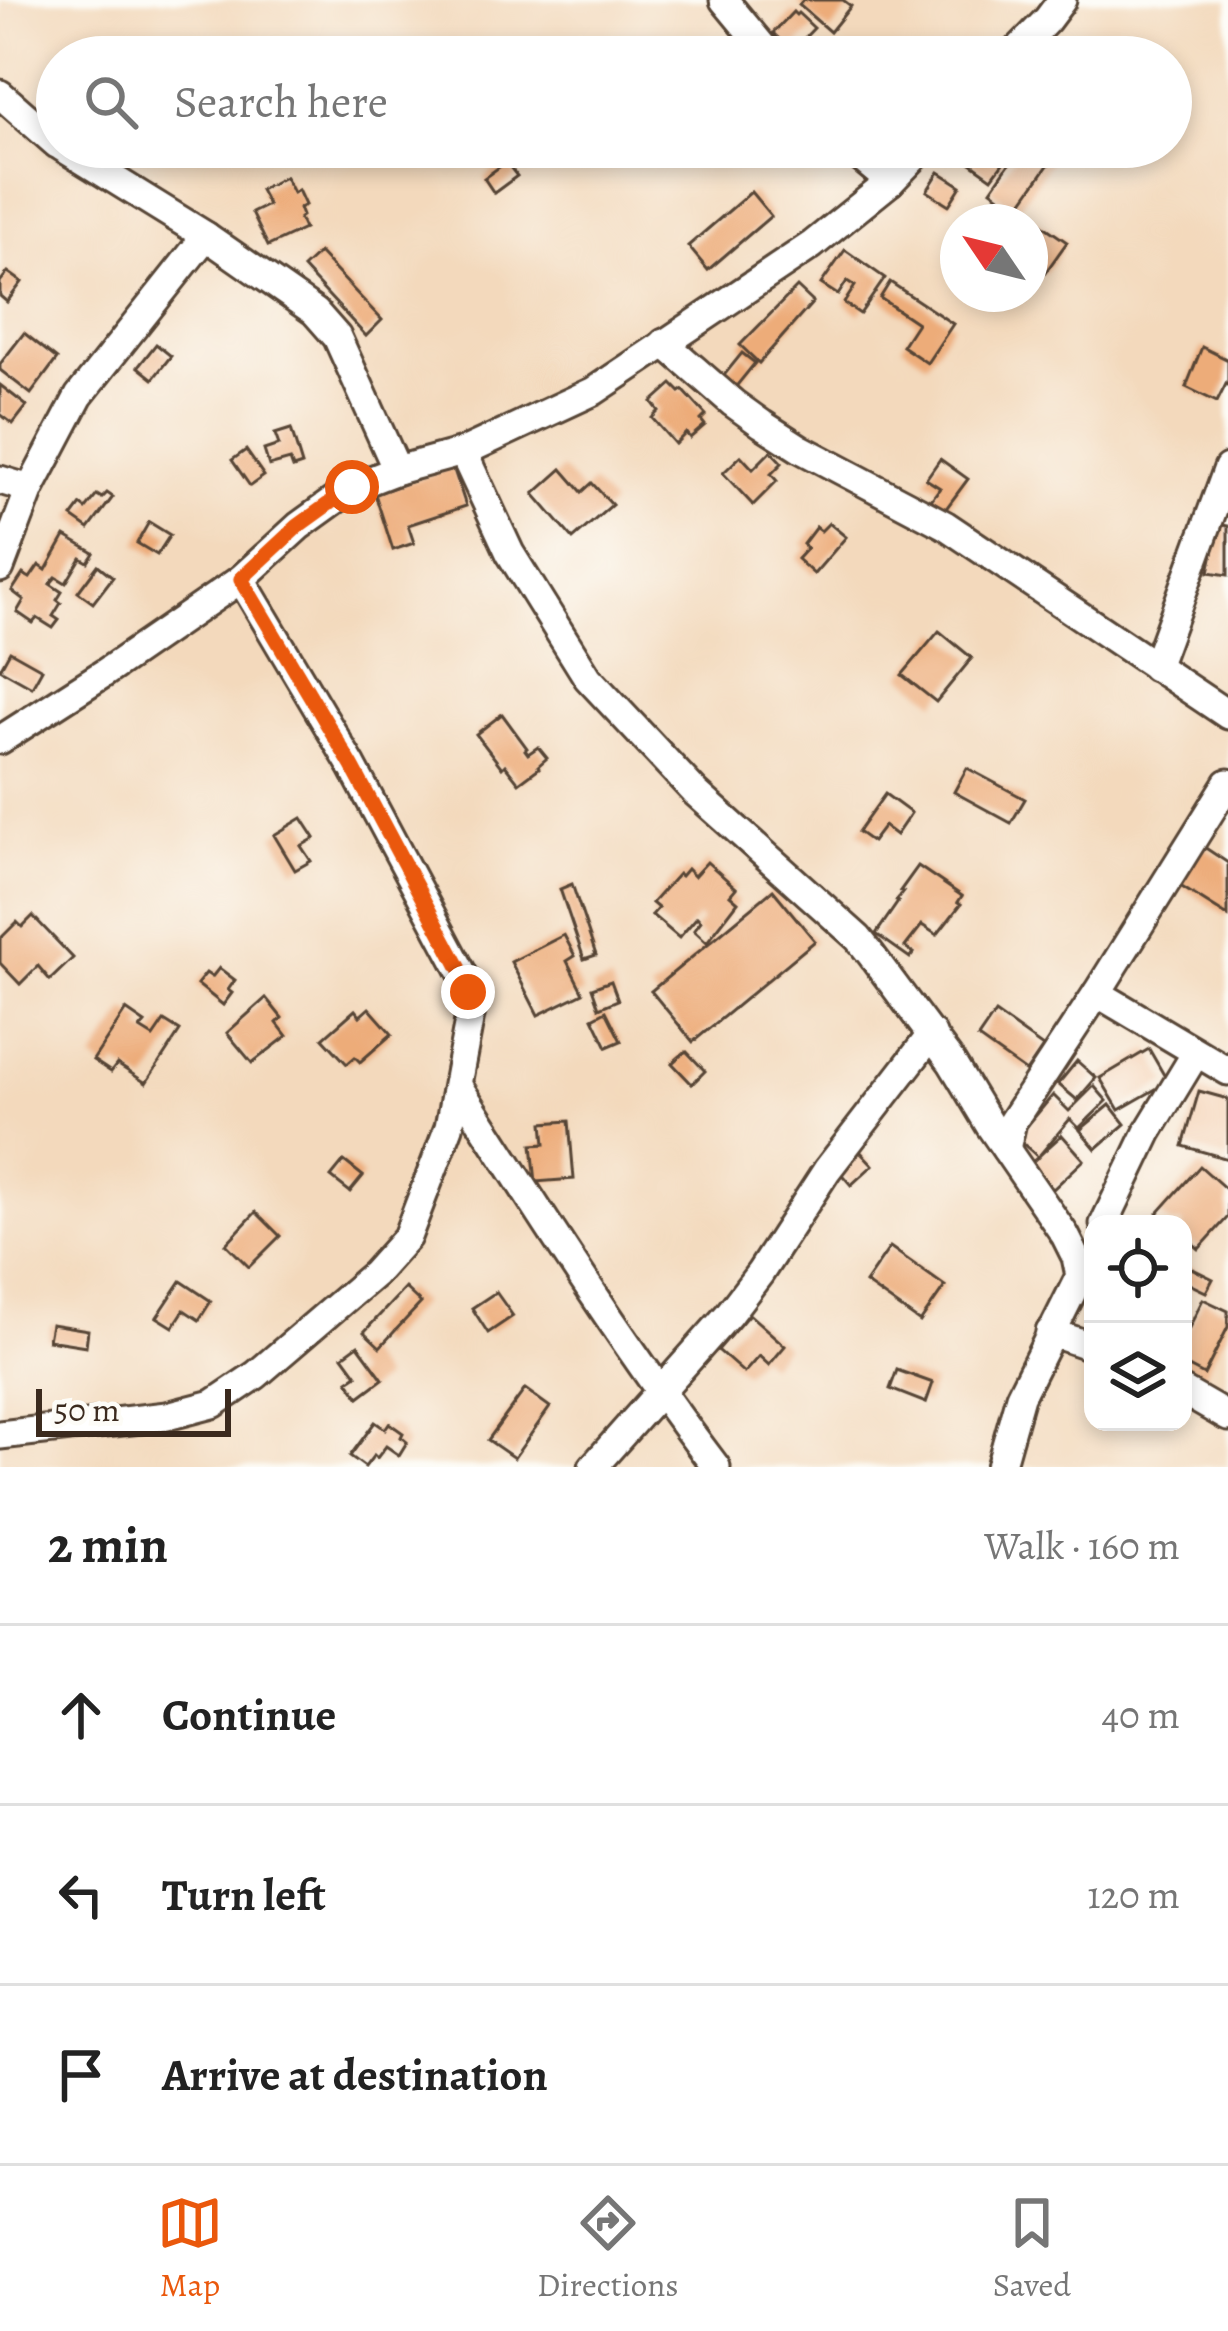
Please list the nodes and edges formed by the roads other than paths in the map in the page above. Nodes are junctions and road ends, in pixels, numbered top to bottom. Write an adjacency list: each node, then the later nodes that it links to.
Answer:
1 (724, 0): 3 (street)
2 (1062, 0): 4 (street)
3 (754, 36)
4 (1031, 36)
5 (0, 94): 6 (street)
6 (36, 125)
7 (96, 168): 11 (street)
8 (873, 168): 10 (street)
9 (904, 168): 10 (street)
10 (890, 182): 12 (street)
11 (206, 236): 15 (street); 17 (street)
12 (664, 343): 13 (street); 20 (street)
13 (463, 452): 15 (street); 25 (street)
14 (1228, 468): 20 (street)
15 (397, 470): 19 (street)
16 (0, 480): 17 (street)
17 (30, 489): 18 (street)
18 (0, 568)
19 (241, 579): 22 (street); 28 (street)
20 (1155, 667): 21 (street)
21 (1228, 716)
22 (0, 740)
23 (1228, 783): 24 (street)
24 (1097, 993): 26 (street); 29 (street)
25 (932, 1034): 29 (street); 35 (street)
26 (1196, 1052): 27 (street); 30 (street)
27 (1228, 1071)
28 (458, 1086): 35 (street); 38 (street)
29 (1006, 1149): 32 (street)
30 (1108, 1215)
31 (1084, 1267): 32 (street)
32 (1080, 1276): 33 (street)
33 (1050, 1332): 34 (street); 41 (street)
34 (1084, 1344)
35 (660, 1394): 39 (street); 40 (street)
36 (1192, 1396): 37 (street)
37 (1228, 1418)
38 (0, 1435)
39 (593, 1467)
40 (716, 1467)
41 (1000, 1467)

